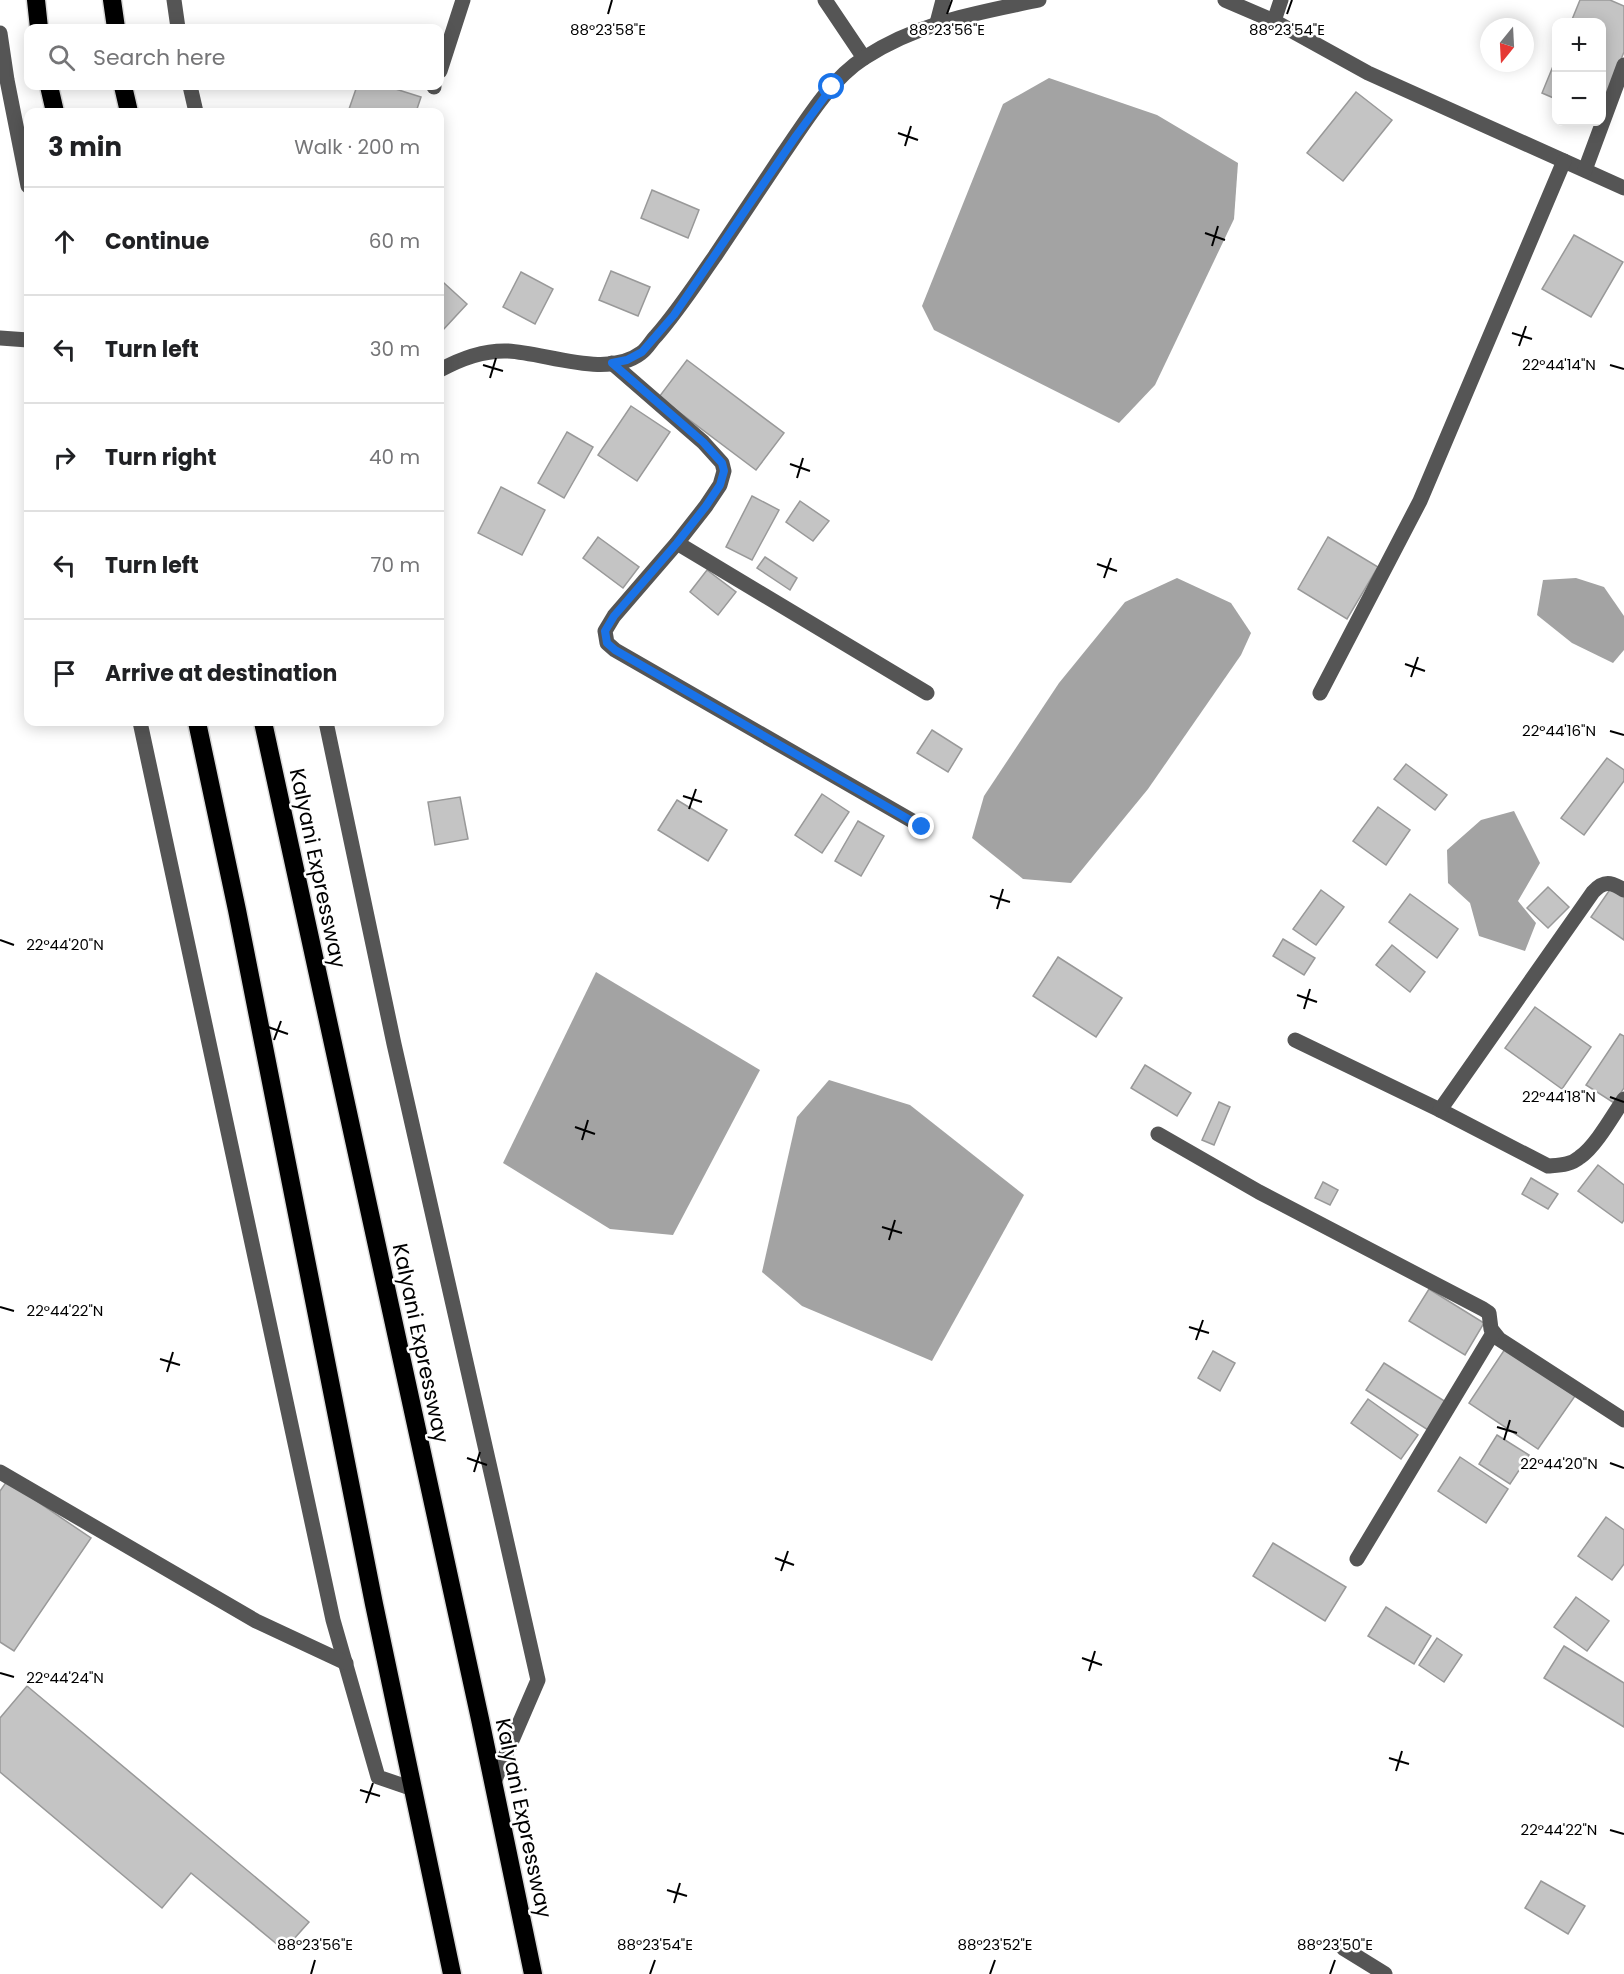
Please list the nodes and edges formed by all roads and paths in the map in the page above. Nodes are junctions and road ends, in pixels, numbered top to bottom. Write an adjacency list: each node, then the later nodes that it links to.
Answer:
1 (36, 0): 12 (highway)
2 (112, 0): 13 (highway)
3 (174, 0): 14 (street)
4 (463, 0): 17 (street)
5 (825, 0): 16 (street)
6 (943, 0): 11 (street)
7 (1039, 0): 11 (street)
8 (1225, 0): 10 (street)
9 (1281, 0): 10 (street)
10 (1274, 21): 25 (street)
11 (937, 23): 16 (street)
12 (39, 24)
13 (115, 24)
14 (177, 24)
15 (0, 33): 26 (street)
16 (864, 58): 31 (street)
17 (444, 59)
18 (1624, 65): 27 (street)
19 (50, 90): 22 (highway)
20 (124, 90): 23 (highway)
21 (191, 90): 24 (street)
22 (54, 108)
23 (128, 108)
24 (195, 108)
25 (1564, 161): 27 (street); 35 (street)
26 (24, 166)
27 (1585, 171): 28 (street)
28 (1624, 188)
29 (0, 338): 30 (street)
30 (24, 340)
31 (612, 363): 32 (street); 33 (street)
32 (444, 368)
33 (677, 543): 34 (street); 40 (street)
34 (927, 693)
35 (1320, 693)
36 (141, 726): 50 (street)
37 (198, 726): 52 (highway)
38 (264, 726): 51 (highway, Kalyani Expressway)
39 (327, 726): 51 (street)
40 (922, 827)
41 (1624, 890): 44 (street)
42 (1295, 1040): 44 (street)
43 (1624, 1099): 44 (street)
44 (1440, 1110)
45 (1158, 1134): 46 (street)
46 (1493, 1333): 47 (street); 49 (street)
47 (1624, 1420)
48 (0, 1472): 50 (street)
49 (1357, 1559)
50 (346, 1663): 52 (street)
51 (494, 1782): 55 (highway, Kalyani Expressway)
52 (413, 1789): 54 (highway)
53 (1343, 1948): 56 (street)
54 (452, 1974)
55 (533, 1974)
56 (1385, 1974)

